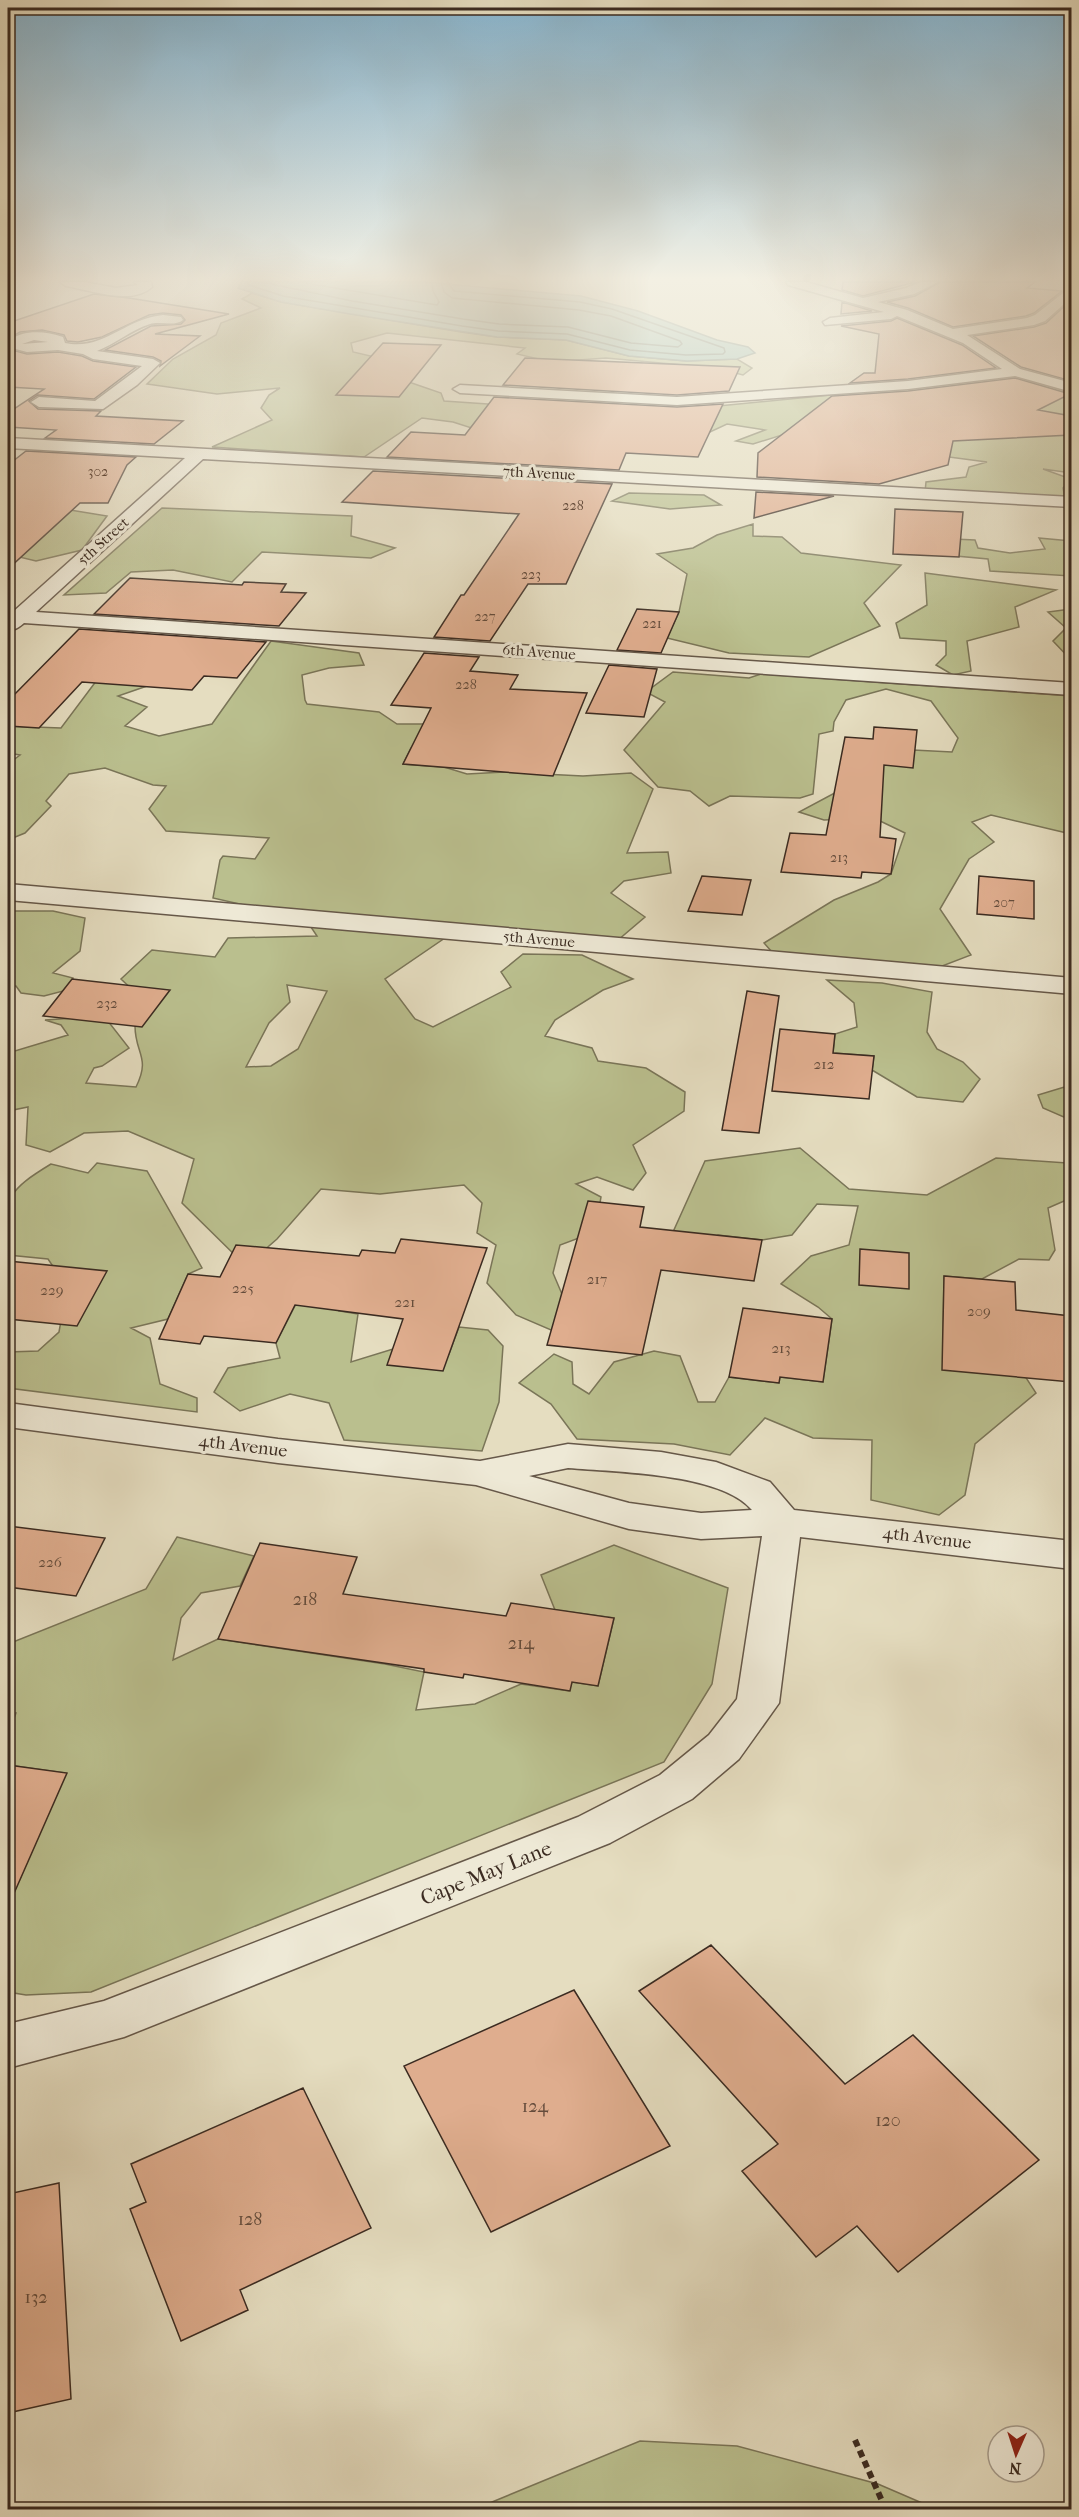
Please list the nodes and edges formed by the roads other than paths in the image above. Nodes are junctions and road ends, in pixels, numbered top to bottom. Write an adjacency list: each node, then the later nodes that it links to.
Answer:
1 (107, 399): 4 (street)
2 (649, 399): 3 (street)
3 (699, 399)
4 (39, 402)
5 (8, 443): 6 (street, 7th Avenue)
6 (199, 454): 7 (street, 7th Avenue); 8 (street, 5th Street)
7 (1071, 502)
8 (12, 620): 9 (street, 6th Avenue)
9 (1071, 689)
10 (8, 892): 11 (street, 5th Avenue)
11 (1071, 986)
12 (8, 1415): 13 (street, 4th Avenue)
13 (480, 1473): 14 (street, 4th Avenue); 14 (street, 4th Avenue)
14 (783, 1522): 15 (street, 4th Avenue); 16 (street, Cape May Lane)
15 (1071, 1555)
16 (8, 2046)

